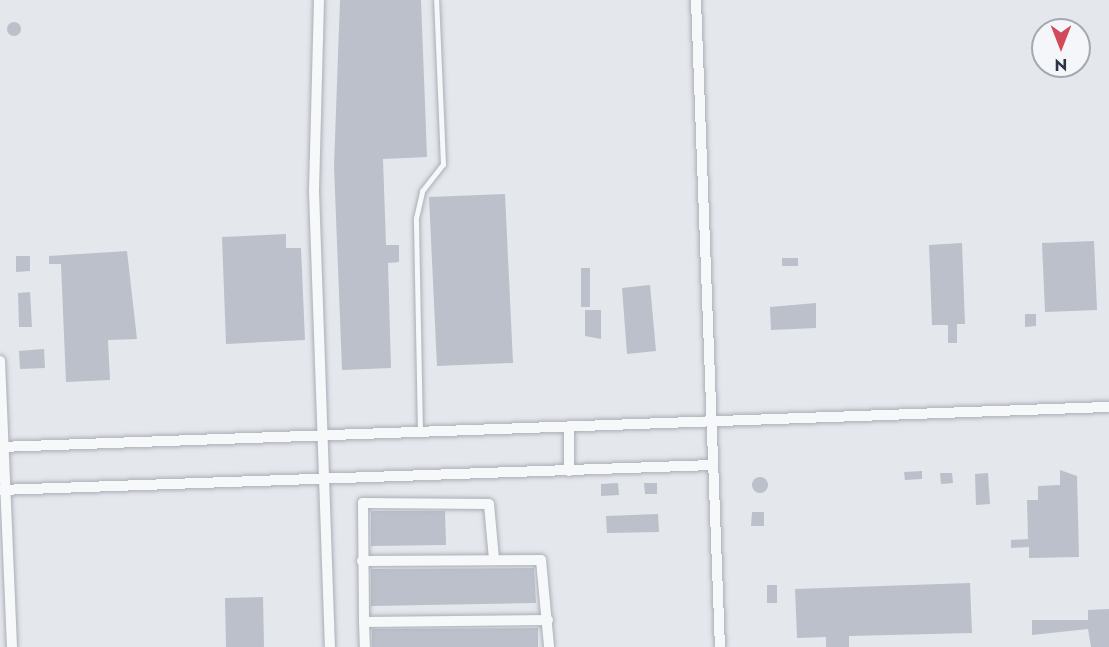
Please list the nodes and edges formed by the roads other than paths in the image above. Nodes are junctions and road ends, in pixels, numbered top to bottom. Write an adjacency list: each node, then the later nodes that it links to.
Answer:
1 (319, 0): 9 (street)
2 (436, 0): 8 (lane)
3 (696, 0): 6 (street)
4 (0, 361): 10 (street)
5 (1109, 407): 6 (street)
6 (712, 422): 7 (street); 11 (street)
7 (569, 427): 8 (street); 12 (street)
8 (420, 432): 9 (street)
9 (326, 436): 10 (street); 13 (street)
10 (1, 447): 14 (street)
11 (712, 465): 12 (street); 23 (street)
12 (569, 471): 13 (street)
13 (327, 477): 14 (street); 20 (street)
14 (2, 490): 19 (street)
15 (494, 559): 16 (street); 16 (street); 17 (street)
16 (362, 561): 18 (street)
17 (548, 620): 18 (street); 22 (street)
18 (364, 622): 21 (street)
19 (12, 647)
20 (330, 647)
21 (365, 647)
22 (549, 647)
23 (720, 647)

